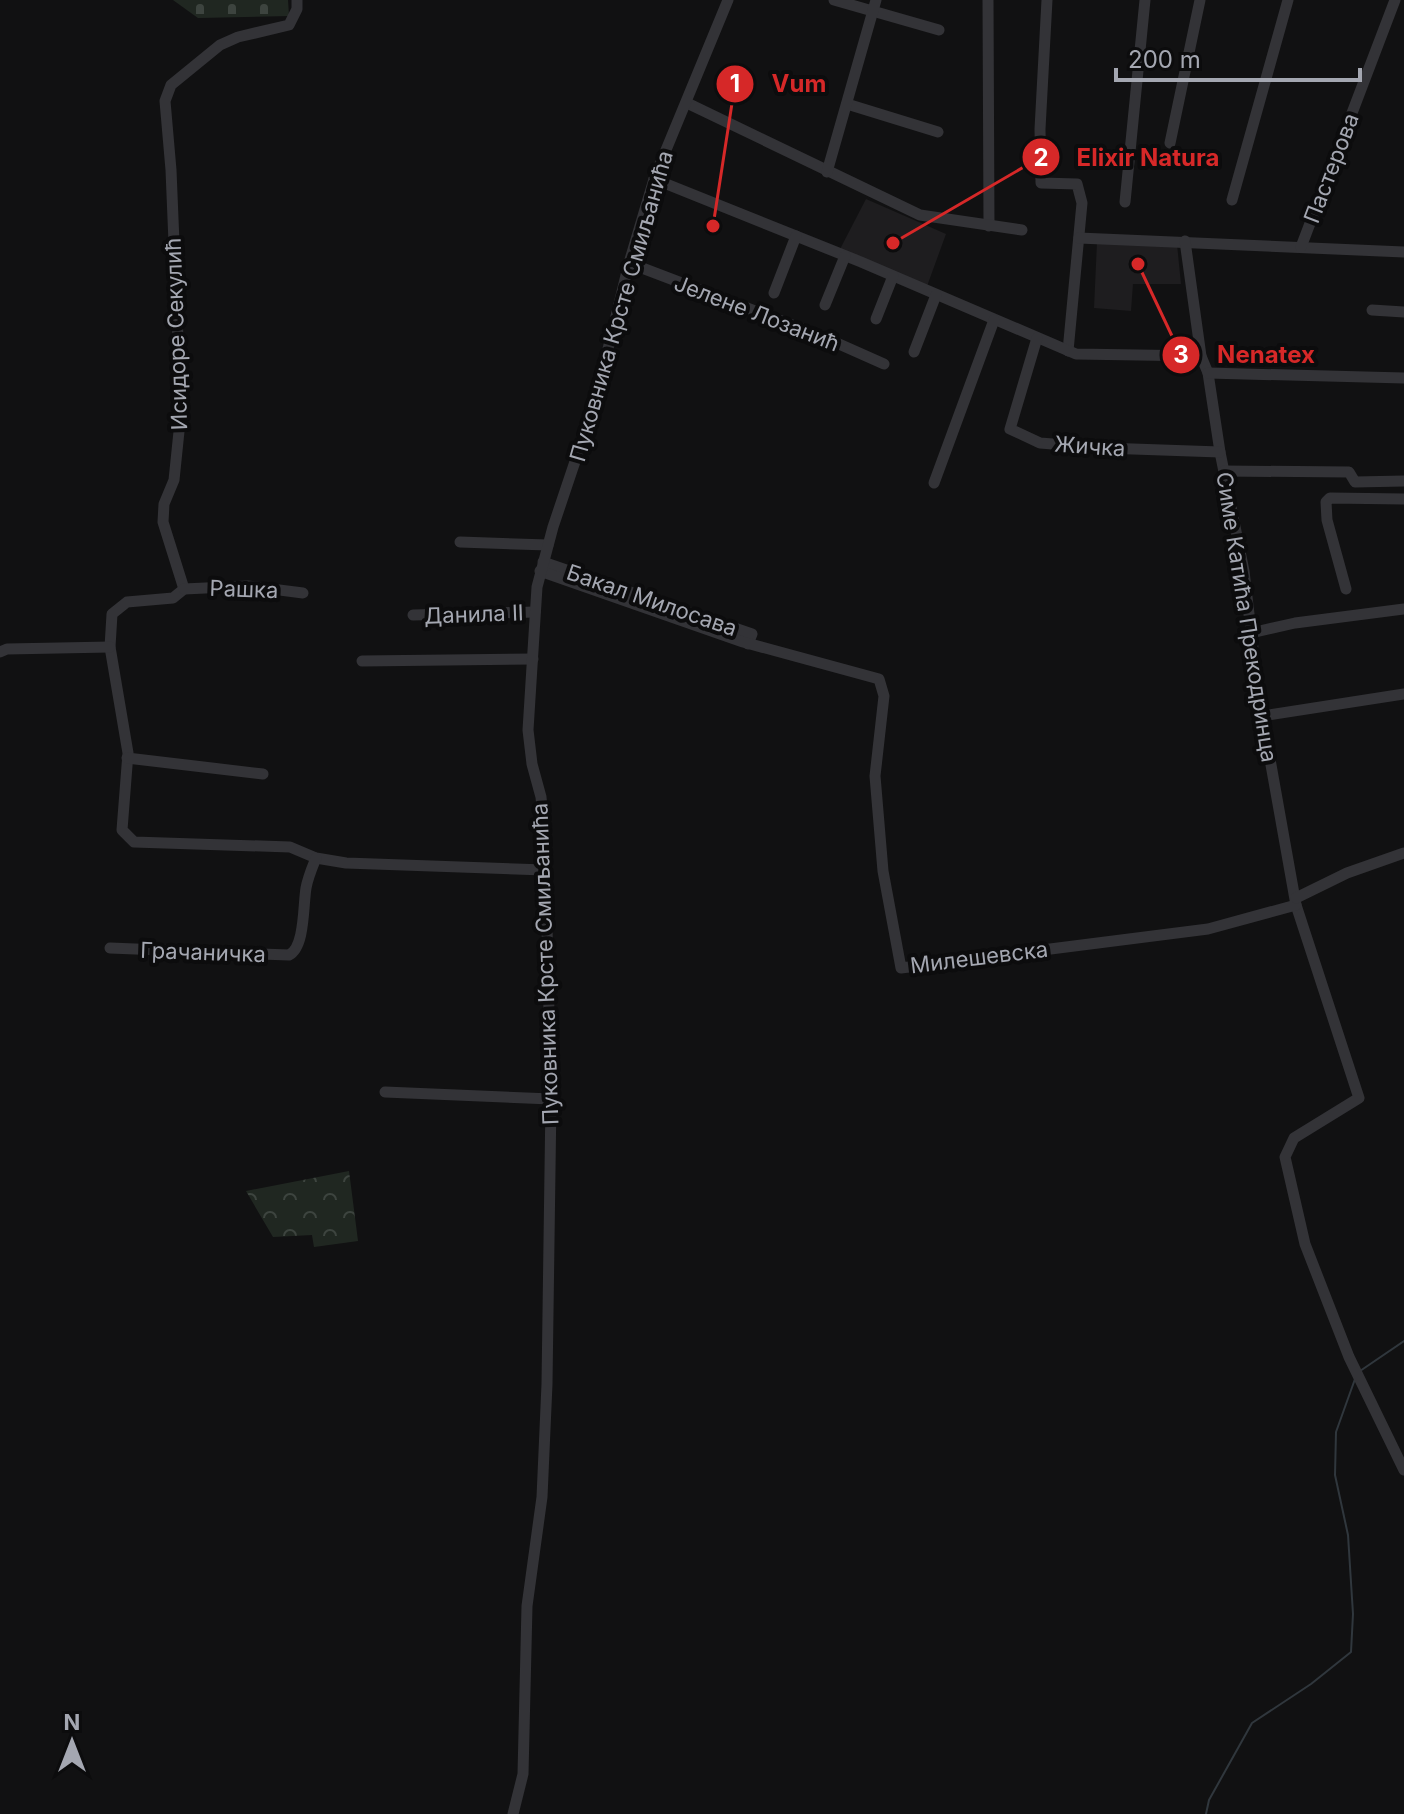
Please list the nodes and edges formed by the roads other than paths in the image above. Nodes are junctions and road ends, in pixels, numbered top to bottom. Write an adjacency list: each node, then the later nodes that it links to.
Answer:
1 (297, 0): 52 (street, Исидоре Секулић)
2 (728, 0): 12 (street, Пуковника Крсте Смиљанића)
3 (834, 0): 10 (street)
4 (988, 0): 20 (street)
5 (1047, 0): 23 (street)
6 (1145, 0): 19 (street)
7 (1200, 0): 15 (street)
8 (1288, 0): 18 (street)
9 (1395, 0): 25 (street, Пастерова)
10 (875, 6): 11 (street); 13 (street)
11 (939, 30)
12 (687, 103): 16 (street); 17 (street, Пуковника Крсте Смиљанића)
13 (847, 104): 14 (street); 16 (street)
14 (938, 132)
15 (1170, 143)
16 (827, 172): 20 (street)
17 (654, 179): 22 (street); 28 (street, Пуковника Крсте Смиљанића)
18 (1232, 200)
19 (1125, 202)
20 (989, 226): 21 (street)
21 (1022, 230)
22 (796, 236): 27 (street); 30 (street)
23 (1079, 238): 24 (street); 38 (street)
24 (1185, 241): 25 (street); 40 (street, Симе Катића Прекодринца)
25 (1301, 247): 26 (street)
26 (1404, 252)
27 (845, 256): 29 (street); 32 (street)
28 (629, 263): 41 (street, Јелене Лозанић); 50 (street, Пуковника Крсте Смиљанића)
29 (893, 276): 31 (street); 35 (street)
30 (774, 293)
31 (936, 295): 36 (street); 39 (street)
32 (825, 305)
33 (1372, 310): 34 (street)
34 (1404, 312)
35 (876, 319)
36 (994, 320): 37 (street); 47 (street)
37 (1037, 338): 38 (street); 44 (street, Жичка)
38 (1068, 351): 40 (street)
39 (914, 352)
40 (1201, 356): 42 (street, Симе Катића Прекодринца)
41 (884, 364)
42 (1208, 373): 43 (street); 44 (street, Симе Катића Прекодринца)
43 (1404, 378)
44 (1220, 452): 45 (street, Симе Катића Прекодринца)
45 (1224, 471): 46 (street); 58 (street, Симе Катића Прекодринца)
46 (1404, 481)
47 (934, 483)
48 (1404, 499): 53 (street)
49 (460, 542): 50 (street)
50 (548, 545): 51 (street, Пуковника Крсте Смиљанића)
51 (541, 567): 56 (street, Пуковника Крсте Смиљанића); 63 (street, Бакал Милосава)
52 (184, 589): 54 (street, Рашка); 59 (street)
53 (1346, 589)
54 (303, 593)
55 (1404, 609): 58 (street)
56 (535, 612): 57 (street, Данила II); 61 (street, Пуковника Крсте Смиљанића)
57 (413, 615)
58 (1251, 633): 65 (street, Симе Катића Прекодринца)
59 (110, 647): 60 (street); 66 (street)
60 (0, 652)
61 (533, 659): 62 (street); 70 (street, Пуковника Крсте Смиљанића)
62 (362, 661)
63 (879, 679): 71 (street, Милешевска)
64 (1404, 694): 65 (street)
65 (1262, 716): 71 (street, Симе Катића Прекодринца)
66 (127, 758): 67 (street); 69 (street)
67 (263, 774)
68 (1404, 853): 71 (street)
69 (316, 858): 70 (street); 72 (street, Грачаничка)
70 (545, 870): 74 (street, Пуковника Крсте Смиљанића)
71 (1296, 901): 75 (street, Симе Катића Прекодринца)
72 (110, 948)
73 (385, 1092): 74 (street)
74 (551, 1099): 76 (street, Пуковника Крсте Смиљанића)
75 (1404, 1470)
76 (513, 1814)

